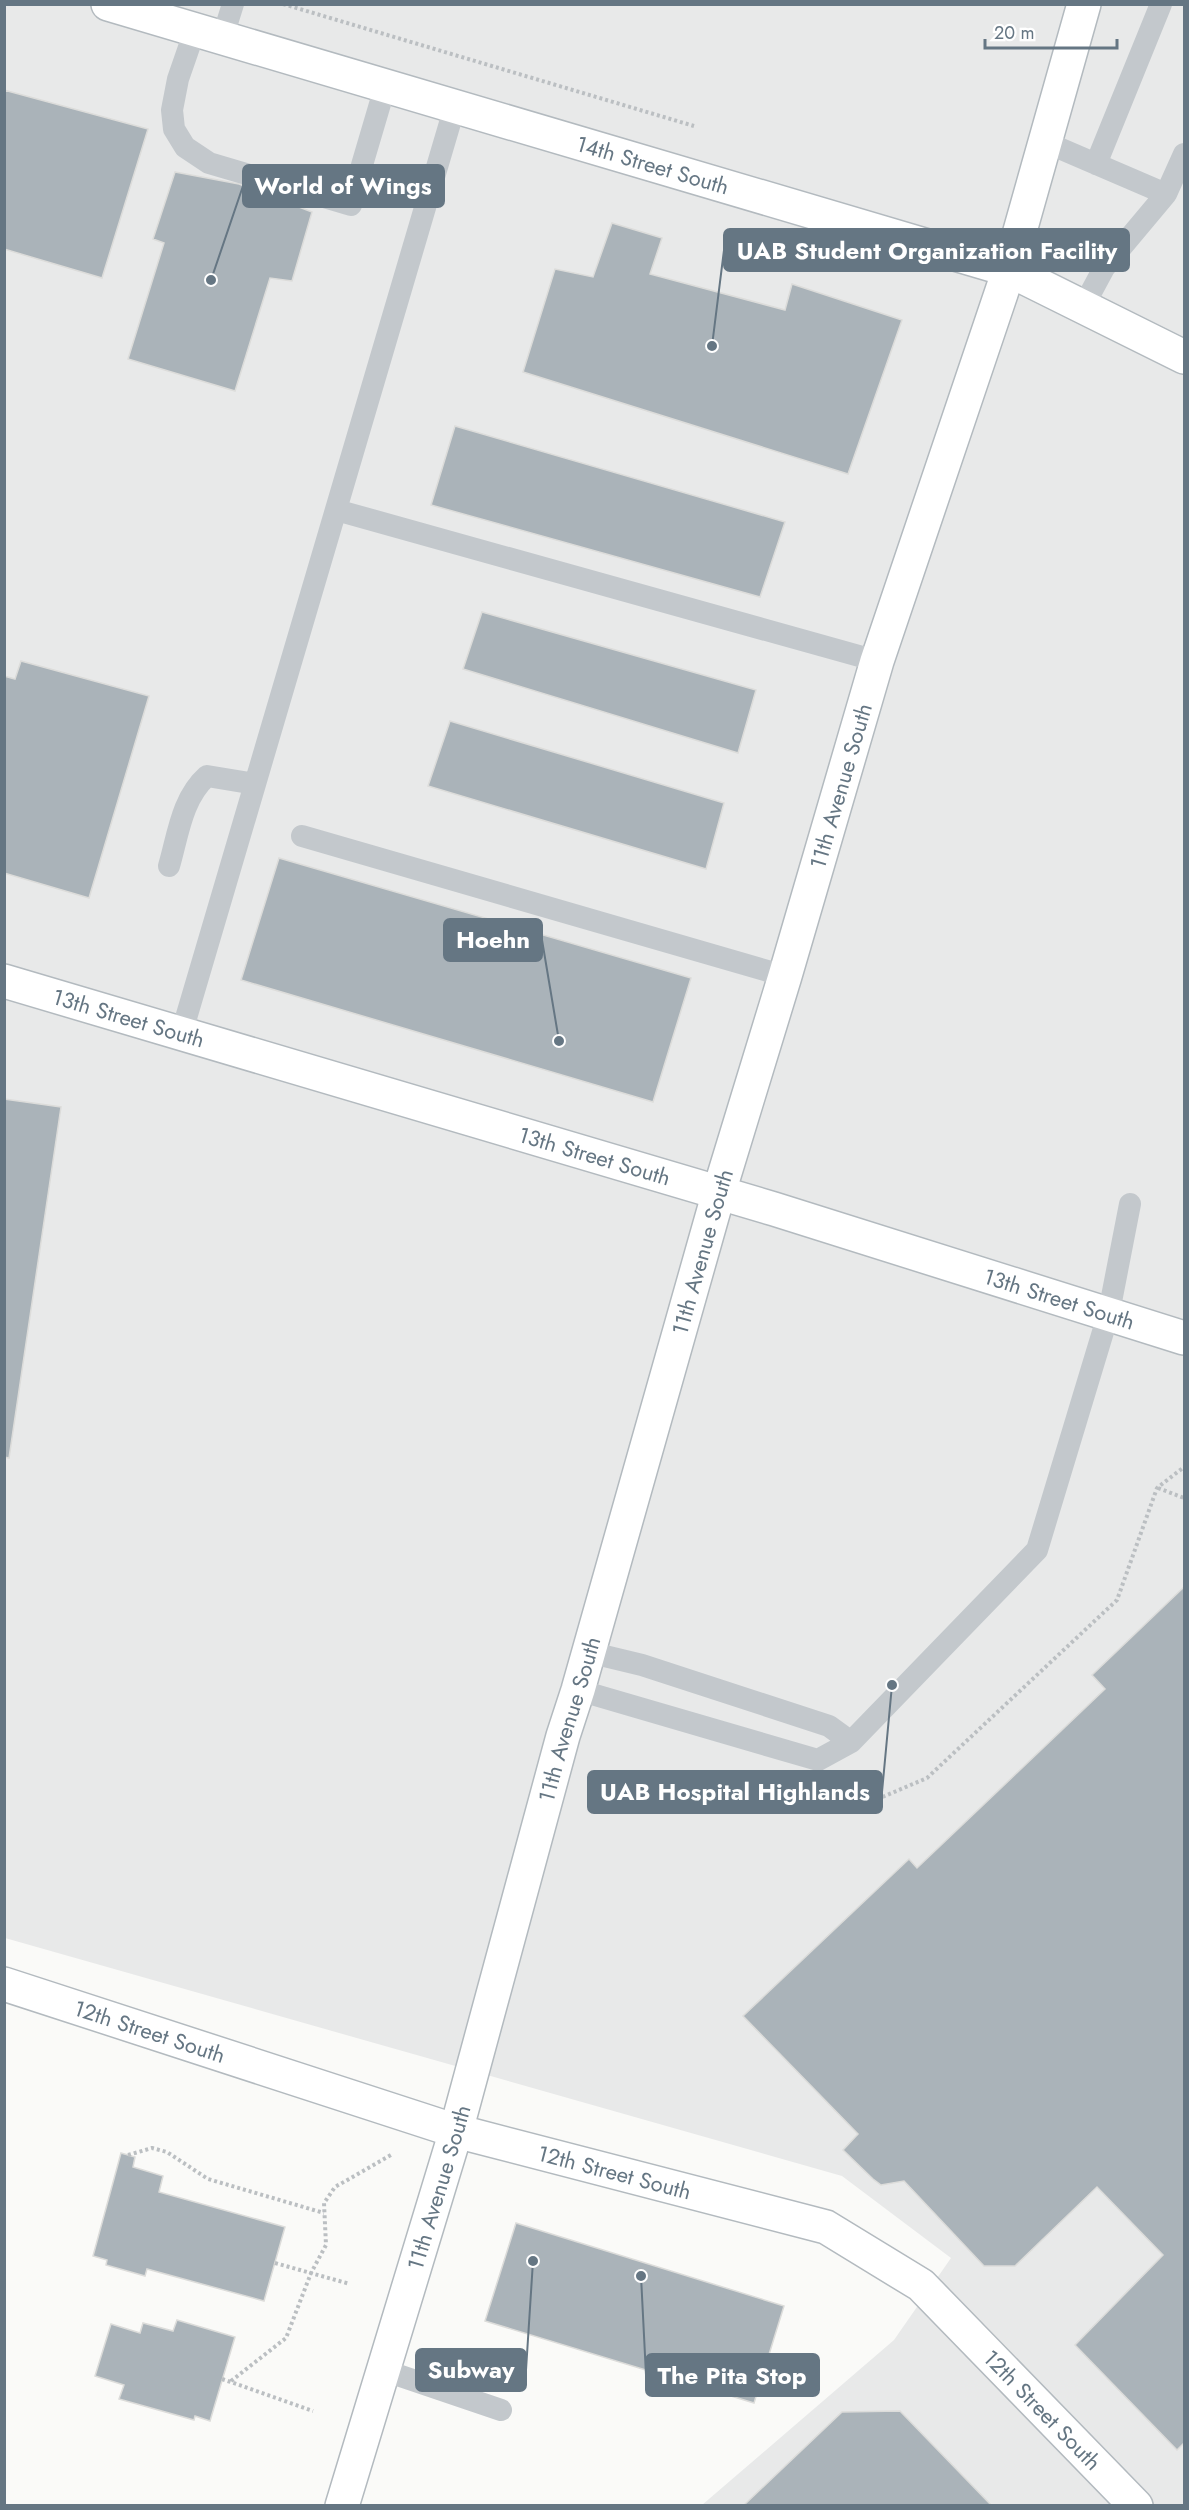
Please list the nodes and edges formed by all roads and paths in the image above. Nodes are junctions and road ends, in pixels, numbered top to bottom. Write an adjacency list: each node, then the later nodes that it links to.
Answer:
1 (108, 4): 6 (street, 14th Street South)
2 (233, 4): 6 (lane)
3 (284, 4): 9 (path)
4 (1084, 4): 10 (street, 11th Avenue South)
5 (1161, 4): 12 (lane)
6 (208, 34): 7 (street, 14th Street South); 15 (lane)
7 (385, 87): 8 (street, 14th Street South); 13 (lane)
8 (455, 106): 16 (street, 14th Street South); 19 (lane)
9 (694, 126)
10 (1045, 142): 12 (lane); 16 (street, 11th Avenue South)
11 (1185, 154): 14 (lane)
12 (1096, 164): 14 (lane)
13 (362, 165)
14 (1166, 194): 17 (lane)
15 (351, 205)
16 (1009, 270): 17 (street, 14th Street South); 20 (street, 11th Avenue South)
17 (1083, 307): 18 (street, 14th Street South)
18 (1185, 357)
19 (336, 510): 20 (lane); 21 (lane)
20 (877, 662): 24 (street, 11th Avenue South)
21 (255, 784): 23 (lane); 26 (lane)
22 (302, 836): 24 (lane)
23 (170, 866)
24 (785, 976): 27 (street, 11th Avenue South)
25 (4, 981): 26 (street, 13th Street South)
26 (181, 1035): 27 (street, 13th Street South)
27 (719, 1192): 29 (street, 13th Street South); 34 (street, 11th Avenue South)
28 (1130, 1204): 29 (lane)
29 (1109, 1312): 30 (street, 13th Street South); 36 (lane)
30 (1185, 1338)
31 (1185, 1467): 32 (path)
32 (1157, 1488): 33 (path); 37 (path)
33 (1185, 1498)
34 (588, 1652): 35 (street, 11th Avenue South); 36 (lane)
35 (578, 1690): 36 (lane); 39 (street, 11th Avenue South)
36 (851, 1742)
37 (866, 1804)
38 (4, 1984): 39 (street, 12th Street South)
39 (456, 2131): 46 (street, 11th Avenue South); 52 (street, 12th Street South)
40 (391, 2154): 42 (path)
41 (128, 2155): 42 (path)
42 (324, 2213): 44 (path)
43 (275, 2263): 44 (path)
44 (311, 2273): 45 (path); 48 (path)
45 (350, 2284)
46 (383, 2370): 49 (lane); 51 (street, 11th Avenue South)
47 (222, 2379): 48 (path)
48 (231, 2381): 50 (path)
49 (501, 2410)
50 (313, 2411)
51 (342, 2505)
52 (1136, 2505)

